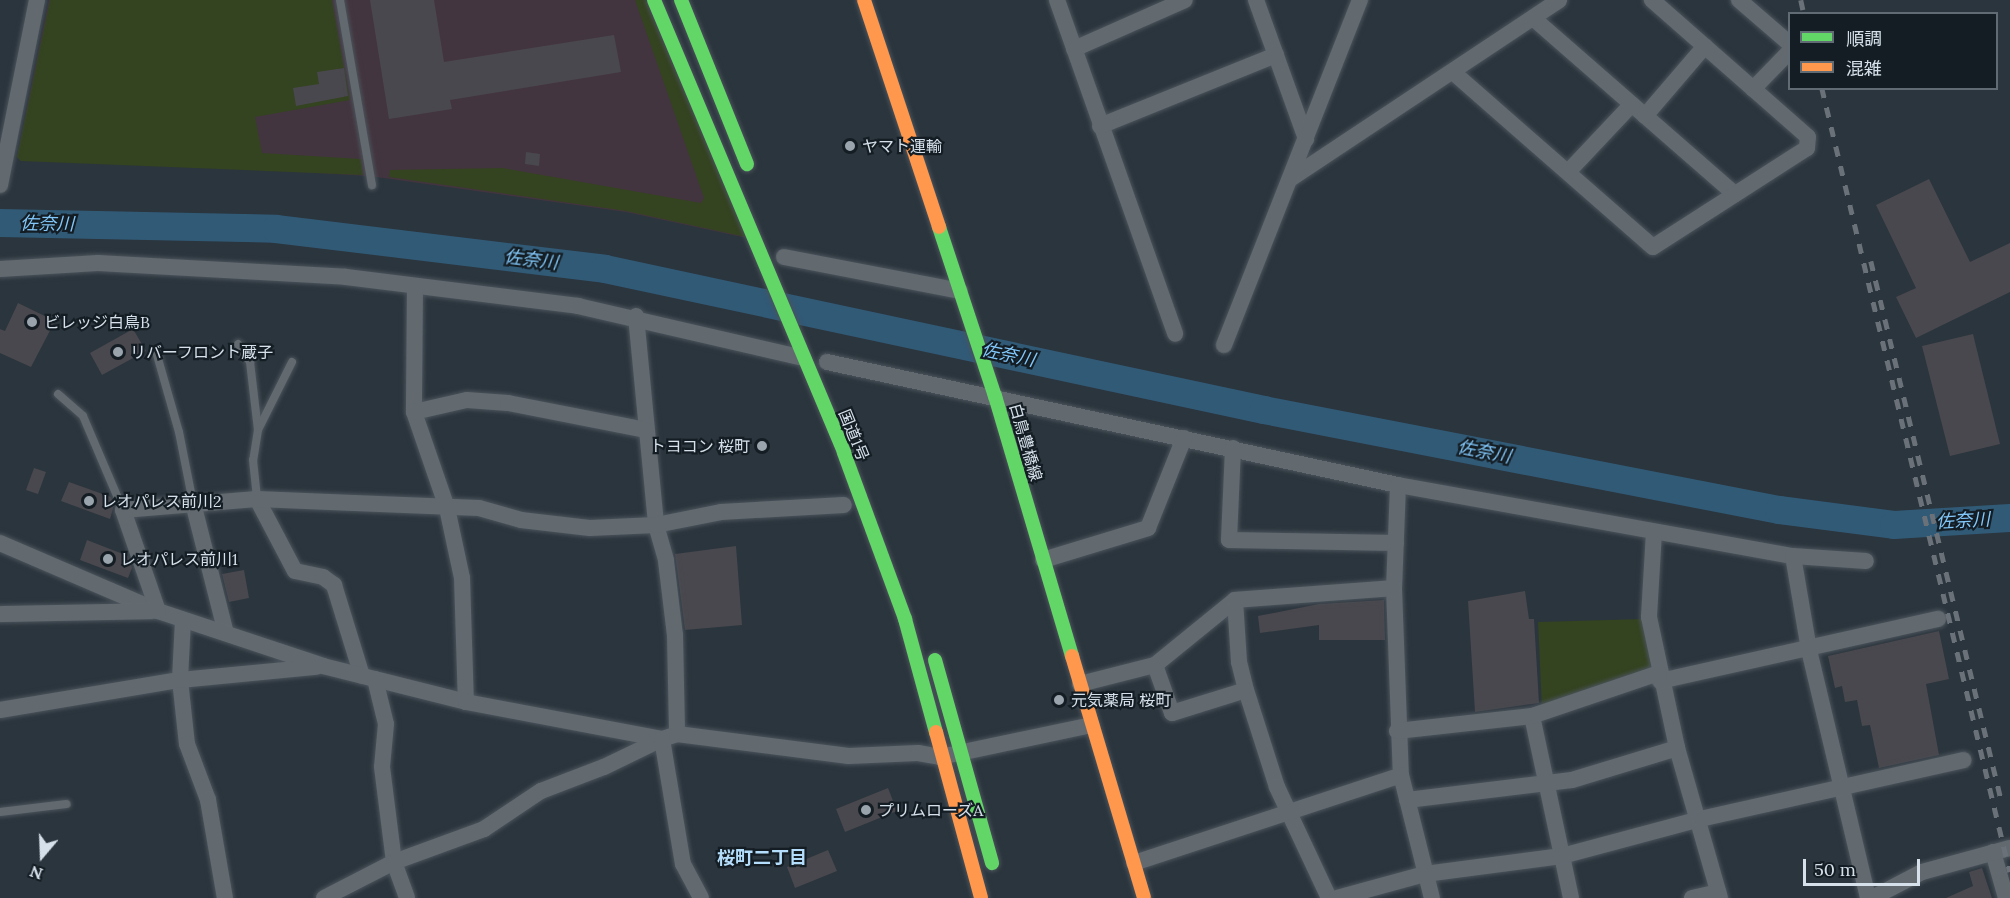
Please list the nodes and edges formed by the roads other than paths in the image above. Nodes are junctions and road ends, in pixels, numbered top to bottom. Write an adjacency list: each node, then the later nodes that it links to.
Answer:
1 (37, 0): 26 (street)
2 (340, 0): 29 (lane)
3 (654, 0): 42 (main road, 国道1号)
4 (681, 0): 28 (main road)
5 (1058, 0): 17 (street)
6 (1185, 0): 13 (street)
7 (1256, 0): 19 (street)
8 (1360, 0): 24 (street)
9 (1559, 0): 14 (street)
10 (1652, 0): 16 (street)
11 (1739, 0): 15 (street)
12 (868, 2): 35 (main road, 白鳥豊橋線)
13 (1166, 4): 17 (street)
14 (1533, 18): 20 (street); 22 (street)
15 (1788, 42)
16 (1705, 46): 21 (street); 22 (street)
17 (1074, 50): 23 (street)
18 (1788, 53): 21 (street)
19 (1276, 56): 23 (street); 24 (street)
20 (1454, 73): 25 (street); 27 (street)
21 (1753, 89): 30 (street)
22 (1638, 110): 25 (street); 30 (street)
23 (1100, 126): 37 (street)
24 (1306, 139): 27 (street)
25 (1568, 172): 30 (street)
26 (1, 176)
27 (1290, 179): 39 (street)
28 (754, 182)
29 (372, 185)
30 (1735, 194)
31 (782, 251): 33 (main road); 35 (street)
32 (0, 269): 34 (street)
33 (792, 278)
34 (415, 286): 36 (street); 47 (street)
35 (960, 291): 46 (main road, 白鳥豊橋線)
36 (636, 316): 42 (street); 49 (street)
37 (1174, 334)
38 (238, 344): 48 (lane)
39 (1224, 345)
40 (157, 355): 54 (lane)
41 (825, 357): 44 (main road); 46 (street)
42 (803, 358): 89 (main road, 国道1号)
43 (292, 362): 48 (lane)
44 (836, 384)
45 (58, 394): 57 (lane)
46 (995, 396): 50 (street); 63 (main road, 白鳥豊橋線)
47 (414, 412): 49 (street); 56 (street)
48 (258, 430): 53 (lane)
49 (645, 430): 58 (street)
50 (1184, 438): 51 (street); 63 (street)
51 (1233, 448): 52 (street); 61 (street)
52 (1398, 485): 59 (street); 61 (street)
53 (257, 499): 54 (street); 56 (street); 77 (street)
54 (193, 503): 57 (street); 71 (street)
55 (844, 505): 58 (street)
56 (447, 508): 58 (street); 81 (street)
57 (123, 510): 67 (street)
58 (656, 525): 86 (street)
59 (1654, 532): 62 (street); 76 (street)
60 (0, 543): 67 (street)
61 (1396, 543): 65 (street)
62 (1793, 555): 64 (street); 73 (street)
63 (1043, 560): 79 (main road, 白鳥豊橋線)
64 (1866, 561)
65 (1394, 588): 66 (street); 85 (street)
66 (1235, 600): 74 (street); 80 (street)
67 (159, 611): 68 (street); 70 (street)
68 (0, 614)
69 (1938, 619): 73 (street)
70 (183, 620): 71 (street); 78 (street)
71 (226, 633): 75 (street)
72 (930, 644): 88 (main road)
73 (1809, 650): 76 (street); 93 (street)
74 (1155, 665): 79 (street); 80 (street)
75 (323, 666): 77 (street); 78 (street)
76 (1660, 677): 83 (street); 87 (street)
77 (368, 678): 81 (street); 102 (street)
78 (180, 680): 82 (street); 107 (street)
79 (1080, 684): 84 (main road, 白鳥豊橋線)
80 (1246, 690): 97 (street)
81 (466, 702): 86 (street)
82 (0, 710)
83 (1532, 716): 85 (street); 92 (street)
84 (1092, 726): 88 (street); 103 (main road, 白鳥豊橋線)
85 (1397, 731): 91 (street)
86 (669, 737): 89 (street); 102 (street); 110 (street)
87 (1677, 748): 92 (street); 98 (street)
88 (962, 753): 89 (street); 105 (main road)
89 (940, 757): 111 (main road, 国道1号)
90 (1963, 760): 93 (street)
91 (1401, 775): 94 (street); 97 (street)
92 (1545, 785): 94 (street); 101 (street)
93 (1842, 789): 98 (street); 118 (street)
94 (1407, 800): 104 (street)
95 (68, 804): 96 (lane)
96 (0, 812)
97 (1290, 813): 103 (street); 113 (street)
98 (1700, 819): 101 (street); 106 (street)
99 (2010, 849): 100 (street)
100 (1993, 852): 118 (street); 119 (street)
101 (1562, 856): 104 (street); 116 (street)
102 (393, 862): 108 (street); 109 (street)
103 (1134, 863): 112 (main road, 白鳥豊橋線)
104 (1425, 873): 114 (street); 115 (street)
105 (995, 876)
106 (1719, 895): 117 (street)
107 (225, 898)
108 (324, 898)
109 (407, 898)
110 (701, 898)
111 (981, 898)
112 (1143, 898)
113 (1329, 898)
114 (1337, 898)
115 (1432, 898)
116 (1571, 898)
117 (1692, 898)
118 (1870, 898)
119 (2006, 898)

